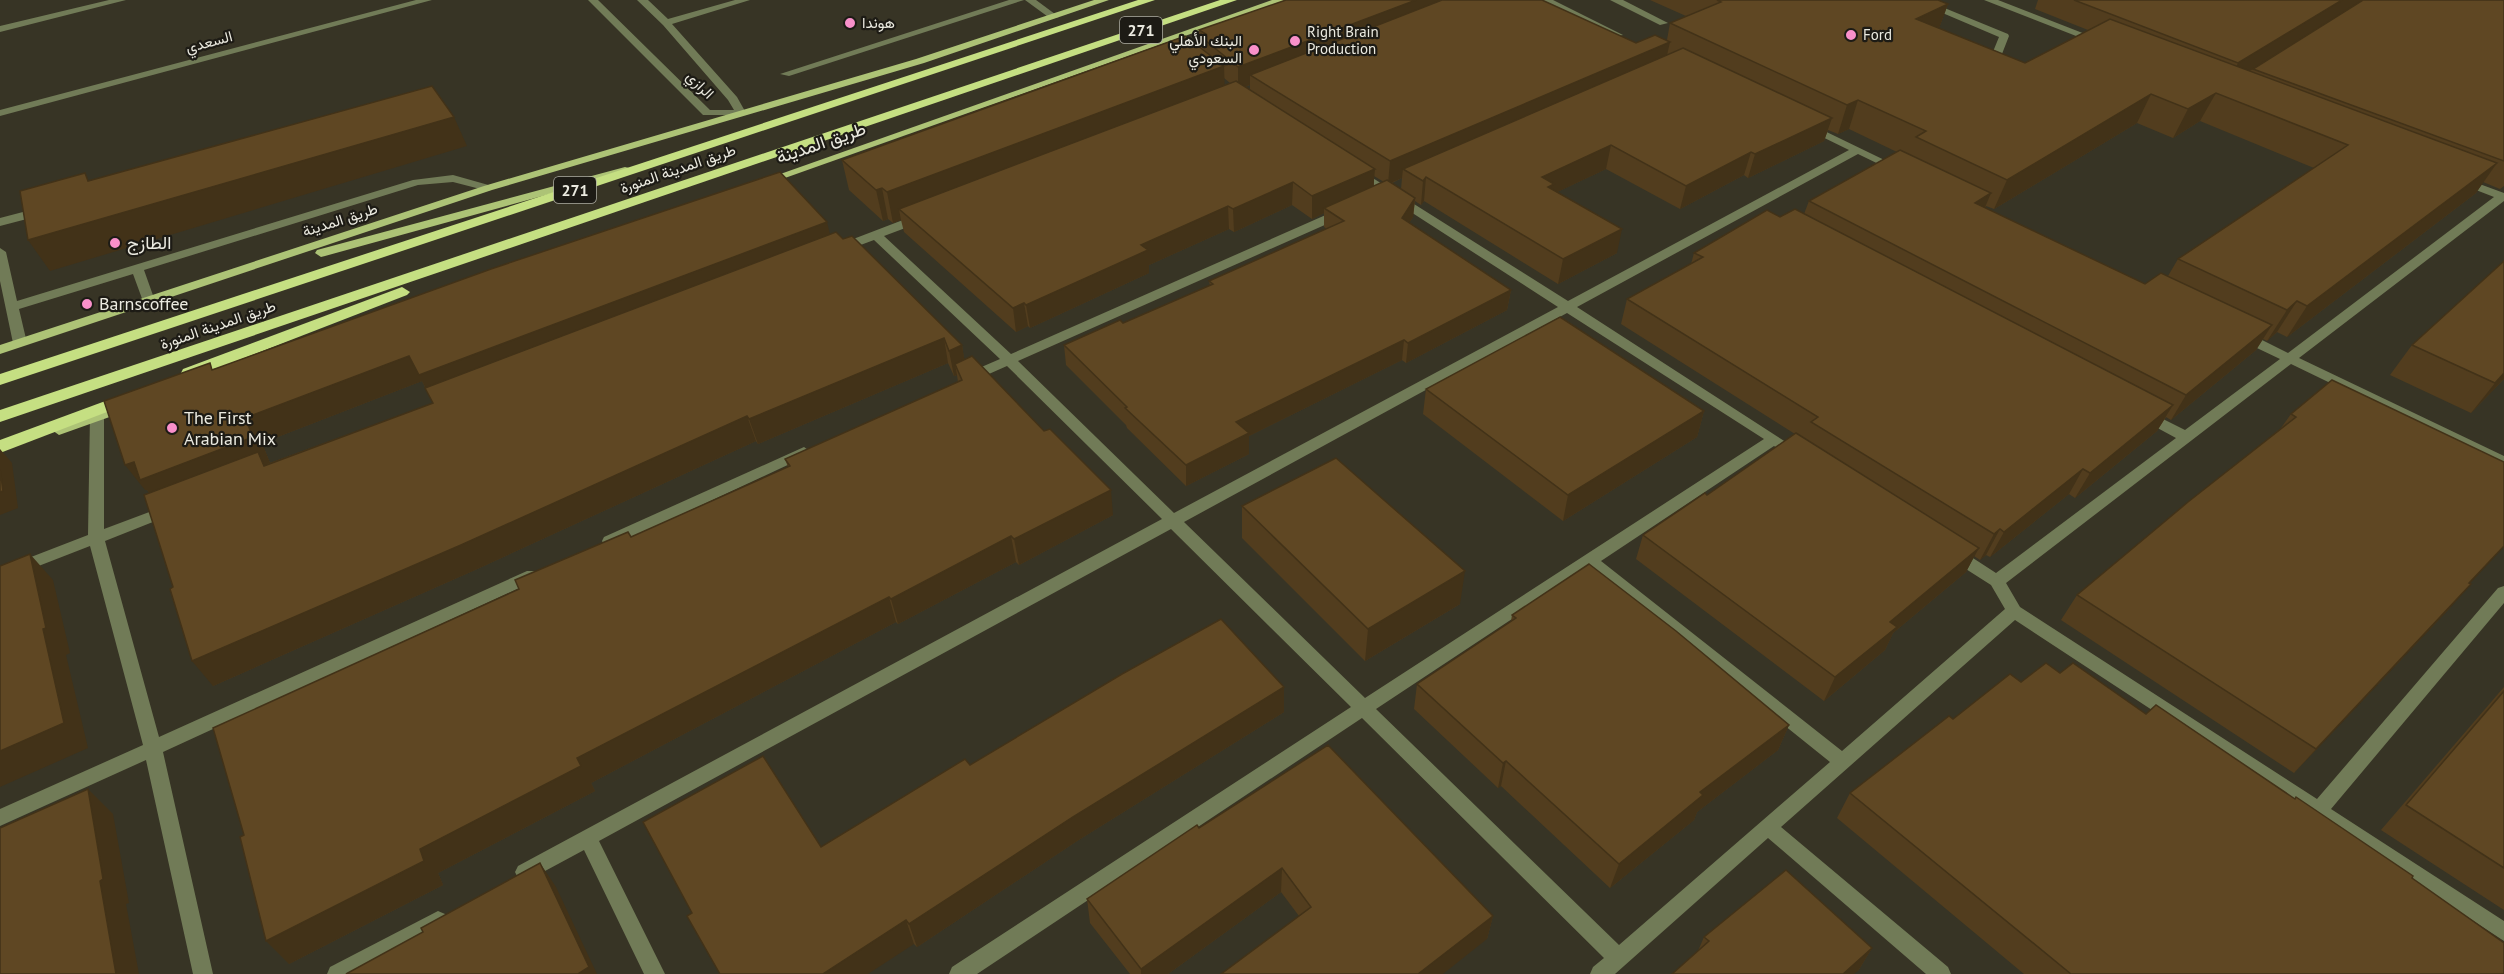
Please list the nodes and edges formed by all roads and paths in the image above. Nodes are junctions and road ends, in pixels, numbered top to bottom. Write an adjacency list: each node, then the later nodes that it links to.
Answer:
1 (121, 0): 19 (street)
2 (427, 0): 26 (street, السعدي)
3 (593, 0): 27 (street, الرازي)
4 (642, 0): 18 (street, الرازي)
5 (745, 0): 18 (street)
6 (1019, 0): 25 (street)
7 (1030, 0): 16 (street)
8 (1104, 0): 16 (main road, طريق المدينة)
9 (1149, 0): 30 (highway, طريق المدينة المنورة / 271)
10 (1233, 0): 34 (highway, طريق المدينة المنورة / 271)
11 (1281, 0): 21 (main road, طريق المدينة)
12 (1545, 0): 20 (street)
13 (1615, 0): 17 (street)
14 (1917, 0): 24 (street)
15 (1989, 0): 22 (street)
16 (1054, 17): 27 (main road, طريق المدينة)
17 (1663, 22)
18 (666, 23): 27 (street, الرازي)
19 (0, 29)
20 (1627, 39)
21 (1167, 40): 23 (street); 36 (main road, طريق المدينة)
22 (2108, 46)
23 (1184, 54)
24 (1995, 59)
25 (785, 74)
26 (0, 112)
27 (741, 112): 37 (main road, طريق المدينة)
28 (1794, 120): 29 (street)
29 (1857, 150): 32 (street); 49 (street)
30 (689, 152): 47 (main road); 56 (highway, طريق المدينة المنورة / 271)
31 (1341, 162): 38 (street)
32 (1910, 175)
33 (2448, 175): 39 (street)
34 (694, 181): 57 (highway); 61 (highway, طريق المدينة المنورة / 271)
35 (1410, 183): 38 (street)
36 (750, 187)
37 (488, 188): 46 (street); 47 (main road, طريق المدينة)
38 (1388, 193): 49 (street); 55 (street)
39 (2503, 197): 54 (street)
40 (57, 207): 42 (street)
41 (930, 214): 43 (street)
42 (0, 222)
43 (876, 235): 45 (street); 55 (street)
44 (0, 252): 48 (street)
45 (831, 252)
46 (138, 268): 47 (street); 48 (street)
47 (149, 301): 51 (main road, طريق المدينة)
48 (12, 307): 51 (street)
49 (1567, 307): 64 (street); 70 (street)
50 (2227, 328): 54 (street)
51 (20, 343): 53 (main road, طريق المدينة)
52 (288, 349): 57 (main road)
53 (0, 350)
54 (2290, 358): 63 (street); 67 (street)
55 (1008, 359): 58 (street); 70 (street)
56 (0, 380)
57 (182, 382)
58 (954, 384)
59 (142, 396): 62 (main road); 66 (highway)
60 (2133, 409): 63 (street)
61 (0, 416)
62 (97, 416): 66 (main road); 71 (street)
63 (2186, 437): 77 (street)
64 (1774, 439): 68 (street); 74 (street)
65 (813, 448): 73 (street)
66 (0, 449)
67 (2504, 462)
68 (1812, 464)
69 (185, 503): 71 (street)
70 (1171, 522): 80 (street); 86 (street)
71 (96, 538): 76 (street); 81 (street)
72 (1938, 544): 77 (street)
73 (597, 547)
74 (1588, 559): 80 (street); 82 (street)
75 (542, 571): 81 (street)
76 (0, 575)
77 (1996, 581): 79 (street)
78 (2504, 591): 83 (street)
79 (2014, 611): 82 (street); 83 (street)
80 (1362, 708): 90 (street); 94 (street)
81 (153, 748): 84 (street); 91 (street)
82 (1843, 762): 85 (street)
83 (2319, 810): 89 (street)
84 (0, 818)
85 (1768, 827): 90 (street); 96 (street)
86 (588, 838): 87 (street); 93 (street)
87 (515, 878)
88 (452, 912): 92 (street)
89 (2504, 932)
90 (1618, 958): 95 (street)
91 (203, 974)
92 (337, 974)
93 (655, 974)
94 (958, 974)
95 (1600, 974)
96 (1941, 974)

